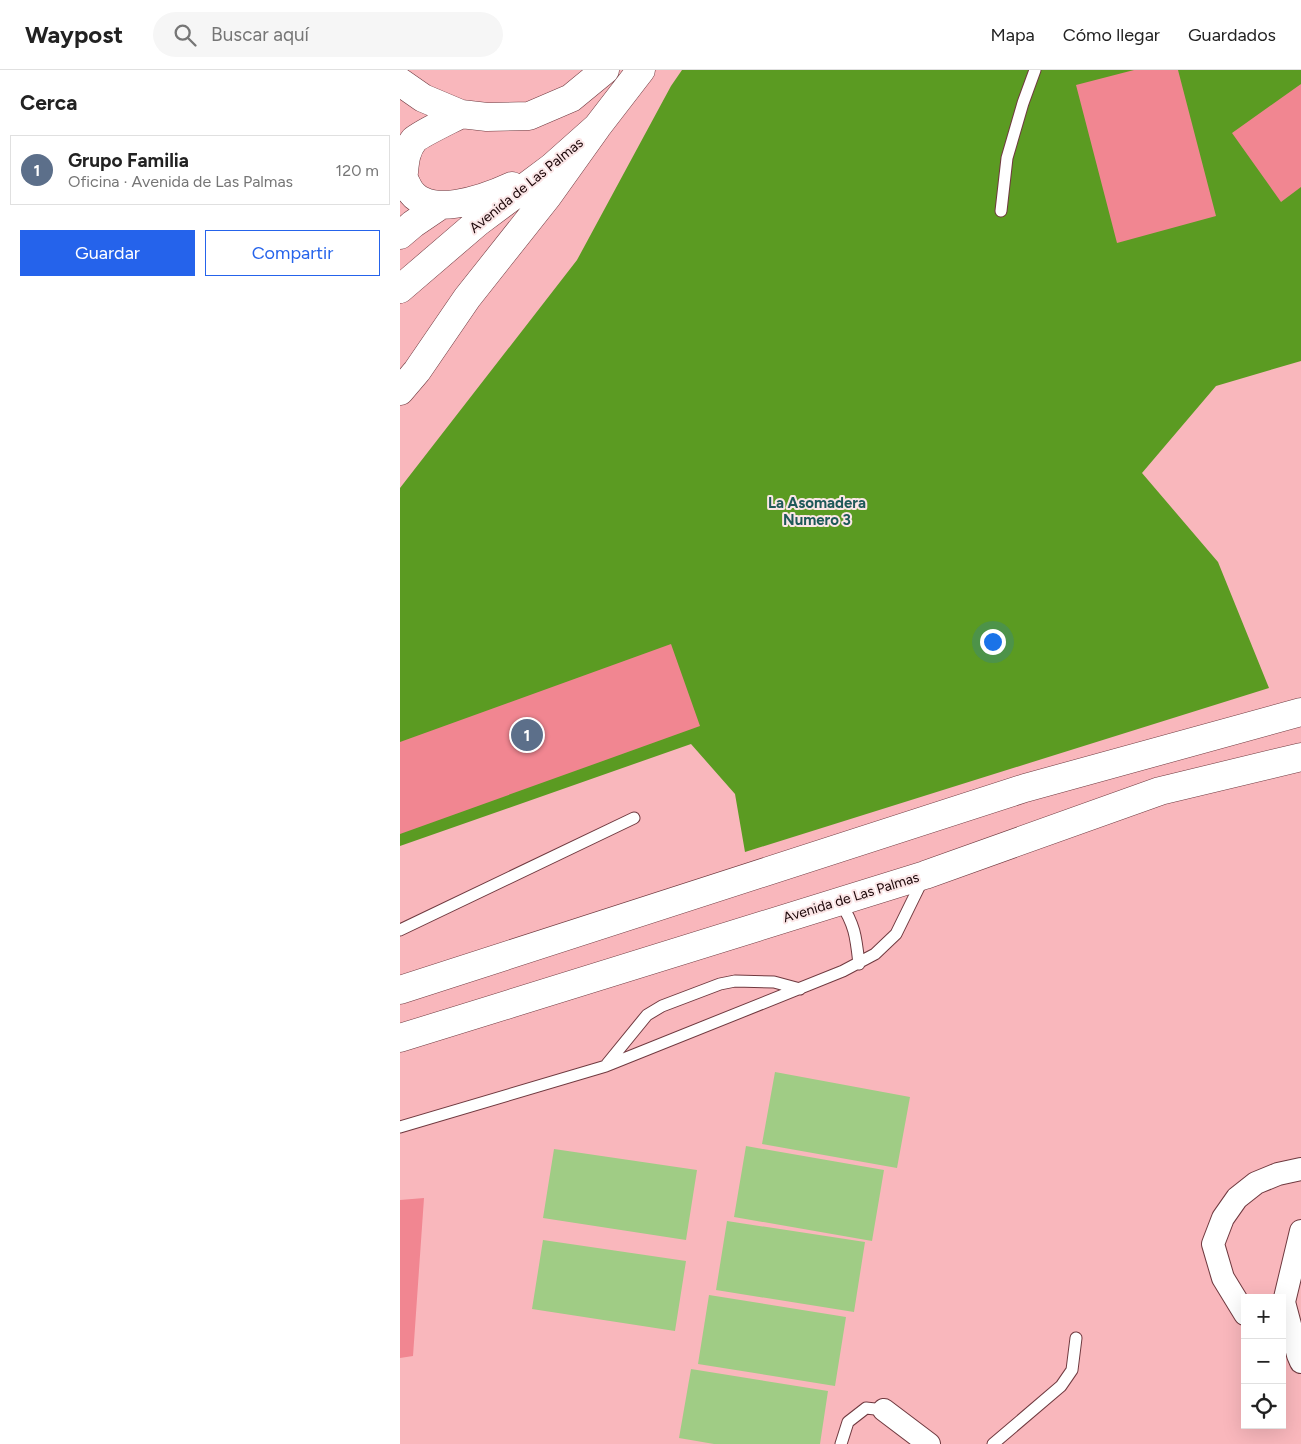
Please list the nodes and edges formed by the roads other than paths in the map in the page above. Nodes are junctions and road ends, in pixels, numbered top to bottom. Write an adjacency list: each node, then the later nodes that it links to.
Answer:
1 (605, 70): 5 (main road)
2 (641, 70): 6 (main road, Avenida de Las Palmas)
3 (1035, 70): 9 (lane)
4 (400, 82): 5 (main road)
5 (461, 114): 8 (main road)
6 (597, 127): 7 (main road, Avenida de Las Palmas); 12 (main road)
7 (552, 167): 8 (main road); 11 (main road, Avenida de Las Palmas)
8 (441, 206): 10 (main road)
9 (1001, 211)
10 (400, 235)
11 (400, 288)
12 (400, 391)
13 (1301, 712): 21 (main road)
14 (1301, 756): 16 (main road, Avenida de Las Palmas)
15 (634, 818): 18 (lane)
16 (925, 875): 17 (main road, Avenida de Las Palmas); 19 (lane)
17 (840, 900): 19 (lane); 22 (main road, Avenida de Las Palmas)
18 (400, 930)
19 (859, 964): 20 (lane)
20 (800, 989): 23 (lane); 23 (lane)
21 (400, 990)
22 (400, 1038)
23 (606, 1066): 24 (lane)
24 (400, 1127)
25 (1301, 1169): 27 (street)
26 (1301, 1231): 29 (street)
27 (1241, 1307)
28 (1076, 1338): 33 (lane)
29 (1294, 1353)
30 (884, 1410): 31 (lane); 32 (street)
31 (841, 1444)
32 (929, 1444)
33 (992, 1444)

